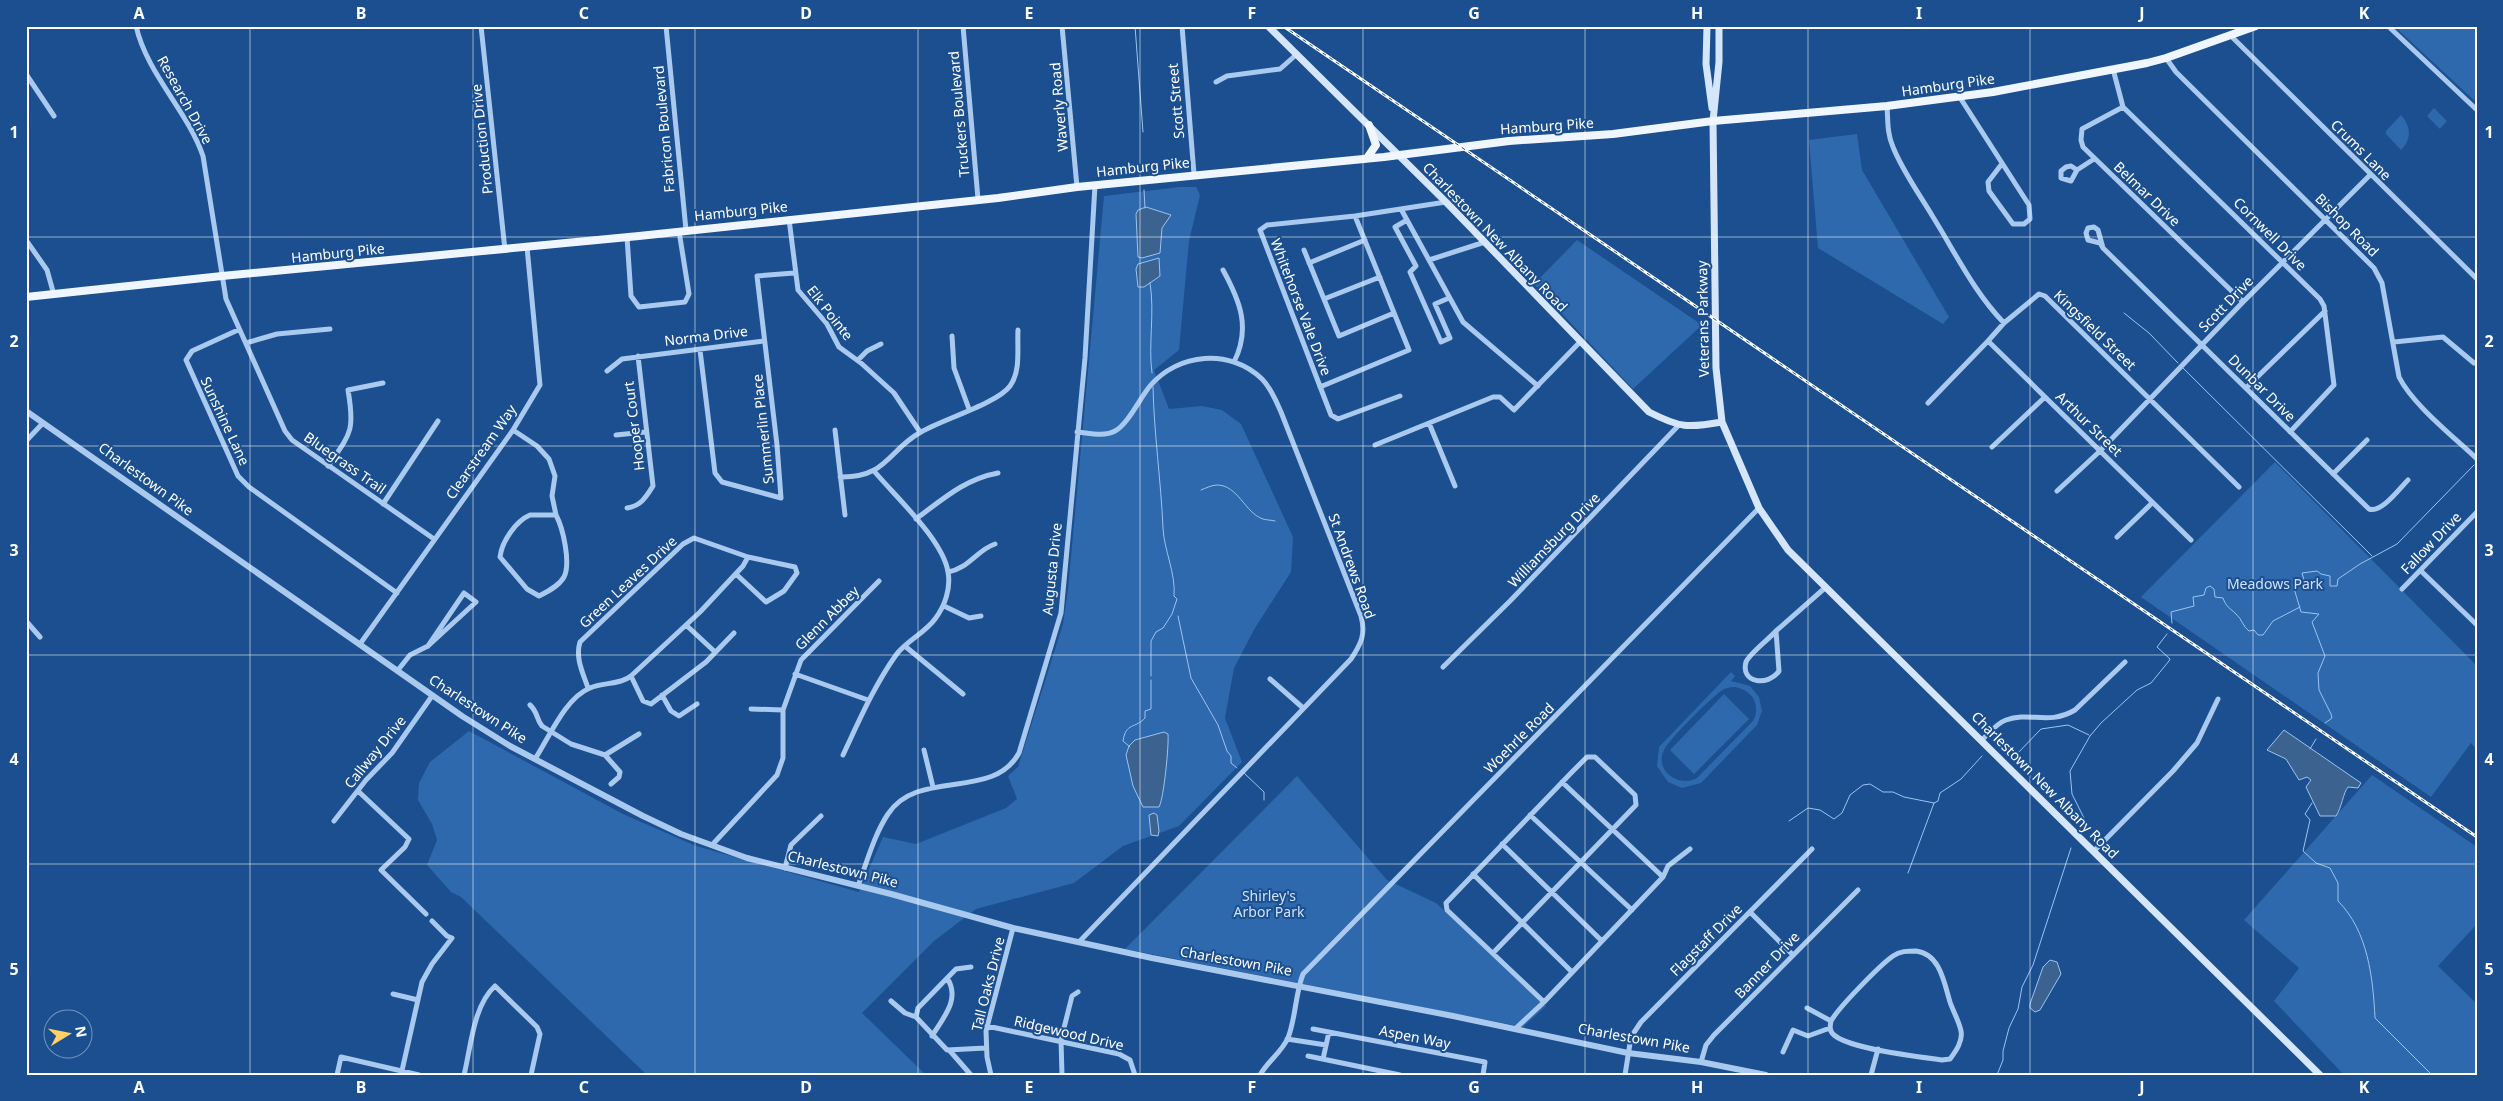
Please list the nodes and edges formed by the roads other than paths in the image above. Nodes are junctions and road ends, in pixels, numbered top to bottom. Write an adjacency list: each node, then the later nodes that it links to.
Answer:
1 (136, 26): 55 (street, Research Drive)
2 (481, 26): 48 (street, Production Drive)
3 (666, 26): 41 (street, Fabricon Boulevard)
4 (962, 26): 34 (street, Truckers Boulevard)
5 (1062, 26): 33 (street, Waverly Road)
6 (1182, 26): 30 (street, Scott Street)
7 (1268, 26): 13 (main road, Charlestown New Albany Road)
8 (1707, 26): 23 (main road, Veterans Parkway)
9 (1719, 26): 23 (main road, Veterans Parkway)
10 (2256, 26): 12 (main road, Hamburg Pike)
11 (2388, 26): 21 (street)
12 (2230, 35): 14 (main road, Hamburg Pike); 31 (street, Crums Lane)
13 (1297, 54): 17 (street); 24 (main road, Charlestown New Albany Road)
14 (2166, 58): 15 (main road, Hamburg Pike); 39 (street, Bishop Road)
15 (2113, 69): 18 (main road, Hamburg Pike); 20 (street)
16 (26, 74): 22 (street)
17 (1216, 82)
18 (1959, 96): 19 (main road, Hamburg Pike); 28 (street)
19 (1887, 106): 23 (main road, Hamburg Pike); 65 (street)
20 (2123, 107): 27 (street, Belmar Drive); 51 (street, Cornwell Drive)
21 (2477, 110)
22 (54, 116)
23 (1714, 121): 25 (main road, Hamburg Pike); 94 (main road, Veterans Parkway)
24 (1369, 125): 25 (main road, Charlestown New Albany Road); 26 (main road)
25 (1398, 154): 26 (main road, Hamburg Pike); 35 (main road, Charlestown New Albany Road)
26 (1367, 158): 30 (main road, Hamburg Pike)
27 (2094, 159): 29 (street); 62 (street, Belmar Drive)
28 (2001, 165): 28 (street)
29 (2076, 170)
30 (1194, 174): 32 (main road, Hamburg Pike)
31 (2370, 175): 39 (street, Scott Drive); 57 (street, Crums Lane)
32 (1095, 185): 33 (main road, Hamburg Pike); 102 (street, Augusta Drive)
33 (1077, 187): 34 (main road, Hamburg Pike)
34 (978, 199): 38 (main road, Hamburg Pike)
35 (1446, 202): 36 (street, Whitehorse Vale Drive); 45 (main road, Charlestown New Albany Road)
36 (1401, 209): 37 (street, Whitehorse Vale Drive); 40 (street)
37 (1355, 216): 44 (street); 85 (street, Whitehorse Vale Drive)
38 (789, 218): 41 (main road, Hamburg Pike); 54 (street, Elk Pointe)
39 (2325, 219): 51 (street, Scott Drive); 73 (street, Bishop Road)
40 (1407, 220): 50 (street); 60 (street)
41 (683, 230): 42 (main road, Hamburg Pike); 42 (street, Fabricon Boulevard)
42 (627, 237): 46 (main road, Hamburg Pike)
43 (26, 240): 58 (street)
44 (1365, 240): 52 (street); 56 (street)
45 (1485, 242): 50 (street); 72 (main road, Charlestown New Albany Road)
46 (527, 247): 48 (main road, Hamburg Pike); 98 (street, Clearstream Way)
47 (2103, 248): 76 (street, Dunbar Drive)
48 (505, 250): 55 (main road, Hamburg Pike)
49 (1304, 250): 52 (street)
50 (1429, 260): 60 (street)
51 (2284, 262): 62 (street, Scott Drive); 63 (street, Cornwell Drive)
52 (1309, 264): 61 (street)
53 (1223, 270): 80 (street)
54 (794, 273): 70 (street, Norma Drive); 79 (street, Elk Pointe)
55 (222, 276): 58 (main road, Hamburg Pike); 67 (street, Bluegrass Trail)
56 (1380, 277): 61 (street); 64 (street)
57 (2477, 279)
58 (54, 295): 59 (main road, Hamburg Pike)
59 (26, 297)
60 (1449, 298): 84 (street)
61 (1324, 299): 64 (street)
62 (2243, 302): 76 (street, Scott Drive)
63 (2325, 311): 86 (street); 103 (street, Cornwell Drive)
64 (1394, 313): 85 (street)
65 (2004, 323): 71 (street); 89 (street, Kingsfield Street)
66 (330, 329): 74 (street)
67 (238, 330): 74 (street, Bluegrass Trail); 139 (street, Sunshine Lane)
68 (1018, 330): 91 (street)
69 (952, 336): 91 (street)
70 (764, 341): 77 (street, Norma Drive); 77 (street, Summerlin Place)
71 (1988, 341): 88 (street, Arthur Street); 90 (street)
72 (1580, 342): 84 (street); 97 (main road, Charlestown New Albany Road)
73 (2394, 342): 81 (street); 110 (street, Bishop Road)
74 (246, 343): 111 (street, Bluegrass Trail)
75 (881, 344): 79 (street)
76 (2202, 345): 86 (street, Dunbar Drive); 89 (street, Scott Drive)
77 (700, 350): 78 (street, Norma Drive)
78 (638, 356): 82 (street, Norma Drive); 100 (street, Hooper Court)
79 (858, 360): 101 (street, Elk Pointe)
80 (1234, 362): 102 (street, St Andrews Road); 166 (street, St Andrews Road)
81 (2476, 365)
82 (607, 371)
83 (384, 383): 111 (street)
84 (1538, 386): 96 (street)
85 (1320, 387): 87 (street, Whitehorse Vale Drive)
86 (2246, 388): 103 (street, Dunbar Drive)
87 (1400, 396)
88 (2045, 397): 108 (street); 109 (street, Arthur Street)
89 (2150, 399): 109 (street, Scott Drive); 118 (street, Kingsfield Street)
90 (1928, 403)
91 (969, 409): 101 (street)
92 (26, 412): 95 (street, Charlestown Pike)
93 (438, 421): 121 (street)
94 (1722, 422): 97 (main road, Charlestown New Albany Road); 123 (main road, Veterans Parkway)
95 (43, 423): 106 (street); 148 (street, Charlestown Pike)
96 (1429, 423): 107 (street); 117 (street)
97 (1678, 426): 153 (street, Williamsburg Drive)
98 (512, 430): 125 (street); 129 (street, Clearstream Way)
99 (835, 430): 115 (street)
100 (645, 432): 104 (street); 122 (street, Hooper Court)
101 (920, 432): 112 (street)
102 (1077, 432): 178 (street, Augusta Drive)
103 (2290, 432): 114 (street, Dunbar Drive)
104 (616, 435)
105 (2367, 440): 114 (street)
106 (26, 441)
107 (1374, 445)
108 (1992, 447)
109 (2100, 451): 119 (street, Scott Drive); 120 (street, Arthur Street)
110 (2477, 459)
111 (328, 466): 121 (street, Bluegrass Trail)
112 (874, 471): 115 (street); 127 (street)
113 (998, 473): 127 (street)
114 (2333, 474): 116 (street, Dunbar Drive)
115 (840, 477): 126 (street)
116 (2408, 480)
117 (1455, 486)
118 (2239, 487)
119 (2057, 491)
120 (2152, 503): 128 (street); 130 (street, Arthur Street)
121 (383, 504): 129 (street, Bluegrass Trail)
122 (627, 508)
123 (1759, 508): 137 (main road, Charlestown New Albany Road); 209 (street, Woehrle Road)
124 (2477, 512): 133 (street, Fallow Drive)
125 (556, 515): 125 (street)
126 (845, 515)
127 (916, 519): 134 (street)
128 (2117, 537)
129 (434, 539): 139 (street, Clearstream Way)
130 (2192, 540)
131 (995, 544): 134 (street)
132 (748, 557): 135 (street); 135 (street, Green Leaves Drive); 158 (street, Green Leaves Drive)
133 (2421, 571): 138 (street, Fallow Drive); 143 (street)
134 (948, 572): 140 (street)
135 (736, 574): 144 (street)
136 (879, 581): 155 (street, Glenn Abbey)
137 (1826, 587): 145 (street); 171 (main road, Charlestown New Albany Road)
138 (2402, 589)
139 (397, 593): 148 (street, Clearstream Way)
140 (944, 606): 141 (street); 150 (street)
141 (980, 616)
142 (26, 621): 147 (street)
143 (2477, 625)
144 (686, 626): 151 (street); 156 (street)
145 (1776, 631): 145 (street)
146 (734, 633): 151 (street)
147 (40, 637)
148 (360, 644): 154 (street, Charlestown Pike)
149 (428, 646): 149 (street); 154 (street)
150 (906, 647): 159 (street); 163 (street)
151 (714, 652): 160 (street)
152 (2125, 662): 171 (street)
153 (1443, 667)
154 (398, 670): 161 (street, Charlestown Pike)
155 (794, 674): 163 (street); 168 (street, Glenn Abbey)
156 (631, 676): 158 (street); 160 (street)
157 (1270, 679): 166 (street)
158 (588, 688): 169 (street)
159 (963, 694)
160 (662, 695): 164 (street)
161 (432, 696): 175 (street, Charlestown Pike); 179 (street, Callway Drive)
162 (2218, 699): 188 (street)
163 (868, 700): 174 (street)
164 (697, 704)
165 (530, 705): 169 (street)
166 (1302, 707): 203 (street, St Andrews Road)
167 (751, 709): 168 (street)
168 (783, 710): 185 (street, Glenn Abbey)
169 (552, 732): 173 (street); 175 (street)
170 (639, 734): 173 (street)
171 (1982, 740): 188 (main road, Charlestown New Albany Road)
172 (924, 750): 178 (street)
173 (605, 755): 177 (street)
174 (843, 755)
175 (536, 759): 185 (street, Charlestown Pike)
176 (1562, 782): 180 (street); 183 (street); 183 (street)
177 (611, 784)
178 (933, 787): 193 (street, Augusta Drive)
179 (358, 791): 182 (street, Callway Drive); 198 (street)
180 (1530, 815): 184 (street); 189 (street)
181 (821, 816): 190 (street)
182 (334, 821)
183 (1612, 830): 189 (street); 192 (street)
184 (1502, 844): 191 (street); 195 (street)
185 (712, 845): 190 (street, Charlestown Pike)
186 (1690, 849): 192 (street)
187 (1812, 849): 197 (street, Flagstaff Drive)
188 (2094, 851): 250 (main road, Charlestown New Albany Road)
189 (1580, 861): 195 (street); 196 (street)
190 (785, 868): 193 (street, Charlestown Pike)
191 (1473, 874): 200 (street); 204 (street)
192 (1663, 877): 196 (street)
193 (858, 886): 201 (street, Charlestown Pike)
194 (1858, 890): 205 (street, Banner Drive)
195 (1551, 891): 200 (street); 202 (street)
196 (1632, 910): 202 (street)
197 (1750, 912): 205 (street); 231 (street, Flagstaff Drive)
198 (426, 914)
199 (432, 920): 212 (street)
200 (1522, 922): 204 (street); 207 (street)
201 (1013, 928): 203 (street, Charlestown Pike); 218 (street, Tall Oaks Drive)
202 (1602, 941): 207 (street)
203 (1079, 942): 209 (street, Charlestown Pike)
204 (1493, 953): 214 (street)
205 (1793, 955): 234 (street, Banner Drive)
206 (971, 968): 208 (street)
207 (1572, 972): 214 (street)
208 (947, 978): 216 (street); 223 (street)
209 (1298, 986): 221 (street, Charlestown Pike); 224 (street)
210 (1078, 992): 225 (street)
211 (392, 994): 212 (street)
212 (418, 1000): 235 (street)
213 (891, 1001): 216 (street)
214 (1544, 1002): 221 (street)
215 (1806, 1008): 217 (street)
216 (916, 1017): 223 (street)
217 (1831, 1021): 219 (street); 228 (street)
218 (988, 1026): 225 (street, Ridgewood Drive); 227 (street, Tall Oaks Drive)
219 (1830, 1028): 228 (street); 230 (street)
220 (1313, 1029): 222 (street, Aspen Way)
221 (1515, 1029): 231 (street, Charlestown Pike)
222 (1329, 1032): 226 (street); 246 (street, Aspen Way)
223 (932, 1036): 229 (street)
224 (1288, 1037): 226 (street); 244 (street)
225 (1061, 1040): 242 (street); 243 (street, Ridgewood Drive)
226 (1326, 1044): 233 (street)
227 (986, 1048): 229 (street); 241 (street, Tall Oaks Drive)
228 (1878, 1049): 249 (street)
229 (950, 1051): 240 (street)
230 (1783, 1052)
231 (1628, 1053): 234 (street, Charlestown Pike); 247 (street, Flagstaff Drive)
232 (1308, 1056): 233 (street)
233 (1323, 1059): 245 (street)
234 (1701, 1062): 248 (street, Charlestown Pike)
235 (402, 1072): 236 (street); 237 (street)
236 (337, 1075)
237 (419, 1075)
238 (464, 1075): 239 (street)
239 (531, 1075)
240 (971, 1075)
241 (992, 1075)
242 (1062, 1075)
243 (1135, 1075)
244 (1260, 1075)
245 (1400, 1075)
246 (1483, 1075)
247 (1625, 1075)
248 (1766, 1075)
249 (1871, 1075)
250 (2320, 1075)

